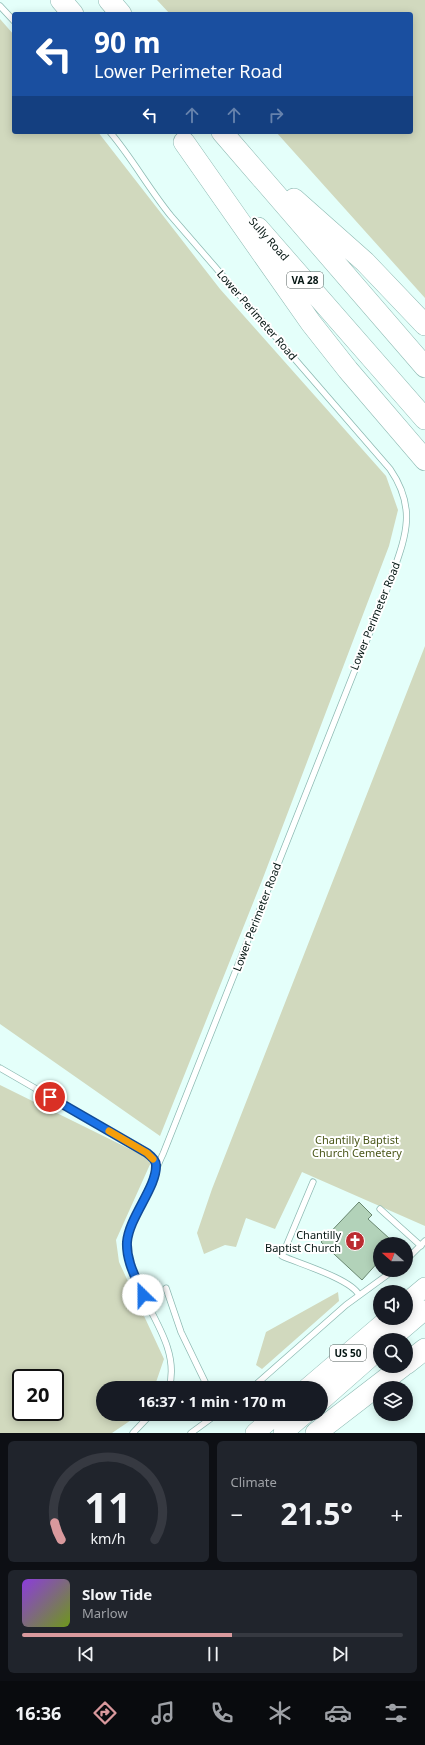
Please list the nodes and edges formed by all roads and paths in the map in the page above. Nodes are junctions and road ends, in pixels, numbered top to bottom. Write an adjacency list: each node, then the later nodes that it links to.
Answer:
1 (61, 0): 4 (highway)
2 (109, 0): 5 (highway)
3 (0, 6): 6 (lane)
4 (71, 12)
5 (119, 12)
6 (12, 19)
7 (111, 134): 15 (lane, Lower Perimeter Road)
8 (225, 135): 10 (highway); 11 (highway, VA 28)
9 (180, 137): 12 (highway, Sully Road / VA 28); 13 (highway)
10 (425, 325)
11 (425, 367)
12 (425, 419)
13 (425, 460)
14 (0, 1068): 15 (lane)
15 (155, 1168): 35 (lane, Lower Perimeter Road)
16 (313, 1182): 23 (lane)
17 (380, 1209): 18 (lane)
18 (423, 1244): 19 (lane)
19 (413, 1253)
20 (384, 1277): 23 (lane)
21 (425, 1287): 24 (highway)
22 (166, 1288): 36 (lane)
23 (359, 1295): 37 (lane)
24 (413, 1297)
25 (425, 1310): 27 (highway)
26 (381, 1325): 38 (highway, US 50)
27 (398, 1333)
28 (425, 1337): 29 (highway)
29 (413, 1348)
30 (425, 1349): 32 (highway)
31 (373, 1355): 39 (highway)
32 (413, 1358)
33 (384, 1373): 48 (highway)
34 (394, 1373): 48 (highway)
35 (170, 1381)
36 (205, 1381)
37 (260, 1381)
38 (316, 1381)
39 (328, 1395)
40 (144, 1421): 44 (lane)
41 (207, 1421): 45 (lane)
42 (269, 1421): 46 (highway)
43 (297, 1421): 47 (highway)
44 (133, 1433)
45 (191, 1433)
46 (255, 1433)
47 (283, 1433)
48 (315, 1433)

